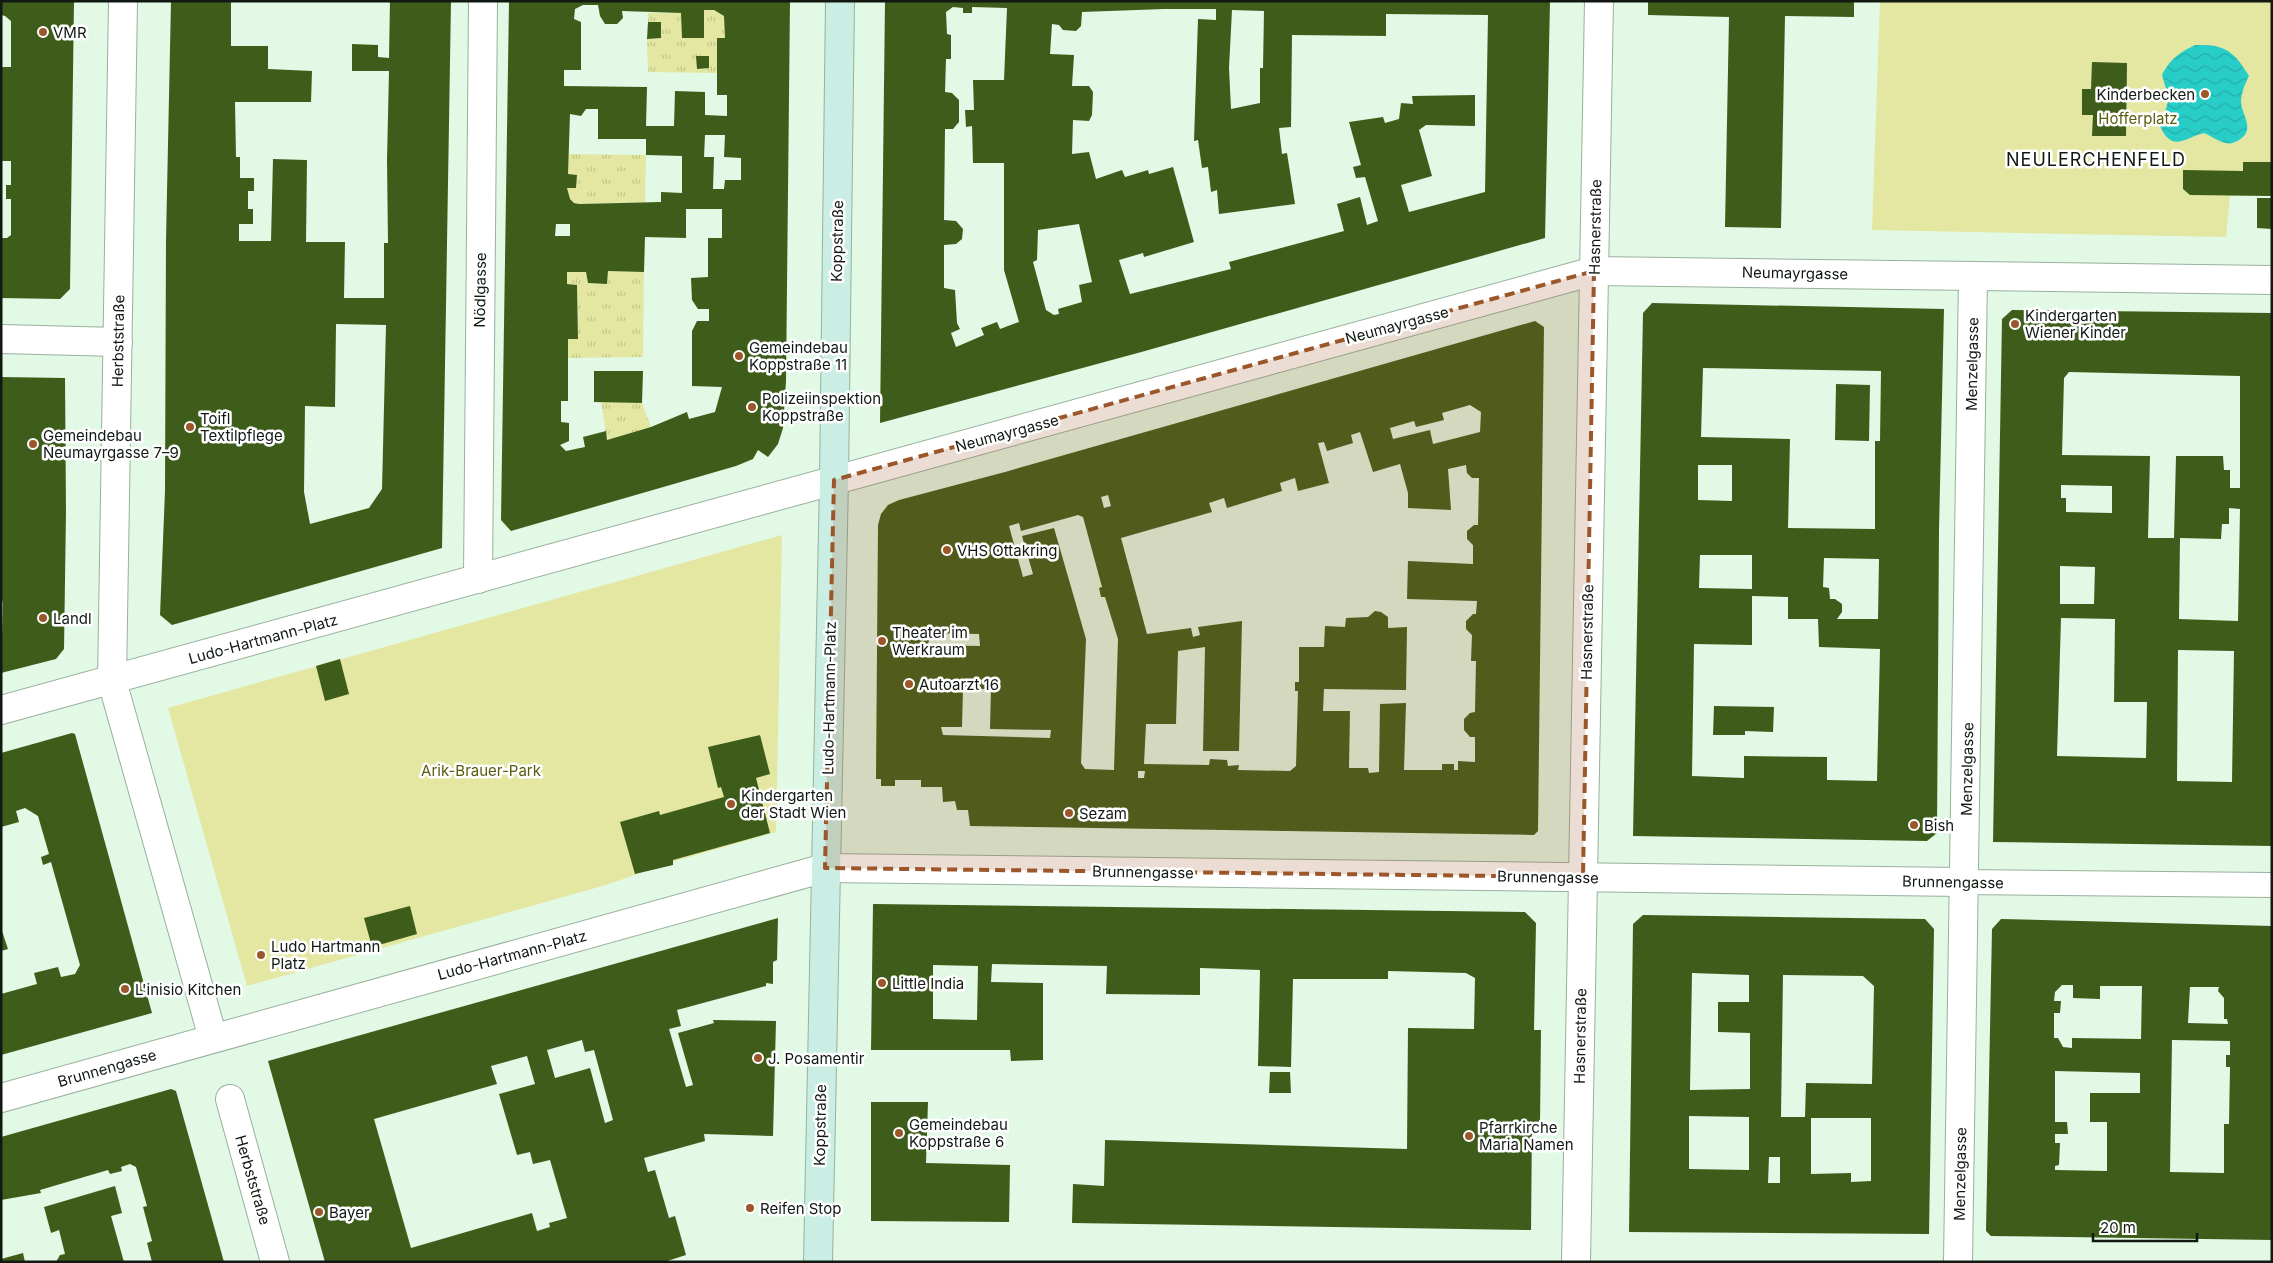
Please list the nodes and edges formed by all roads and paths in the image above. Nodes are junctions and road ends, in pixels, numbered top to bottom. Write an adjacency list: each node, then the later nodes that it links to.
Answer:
1 (123, 1): 9 (street, Herbststraße)
2 (483, 1): 11 (street, Nödlgasse)
3 (840, 1): 10 (main road, Koppstraße)
4 (1599, 1): 5 (street, Hasnerstraße)
5 (1594, 271): 6 (street, Neumayrgasse); 10 (street, Neumayrgasse); 15 (street, Hasnerstraße)
6 (1974, 276): 7 (street); 16 (street, Menzelgasse)
7 (2272, 280)
8 (1, 340): 9 (street)
9 (118, 342): 12 (street, Herbststraße)
10 (834, 480): 11 (street, Ludo-Hartmann-Platz); 14 (main road, Ludo-Hartmann-Platz)
11 (478, 579): 12 (street, Ludo-Hartmann-Platz)
12 (112, 680): 13 (street); 18 (street)
13 (1, 710)
14 (825, 868): 15 (street, Brunnengasse); 18 (street, Ludo-Hartmann-Platz); 22 (main road, Koppstraße)
15 (1583, 877): 16 (street, Brunnengasse); 23 (street, Hasnerstraße)
16 (1965, 882): 17 (street, Brunnengasse); 24 (street, Menzelgasse)
17 (2272, 885)
18 (213, 1038): 19 (street, Brunnengasse)
19 (1, 1098)
20 (230, 1099): 21 (street, Herbststraße)
21 (275, 1262)
22 (818, 1262)
23 (1576, 1262)
24 (1958, 1262)

